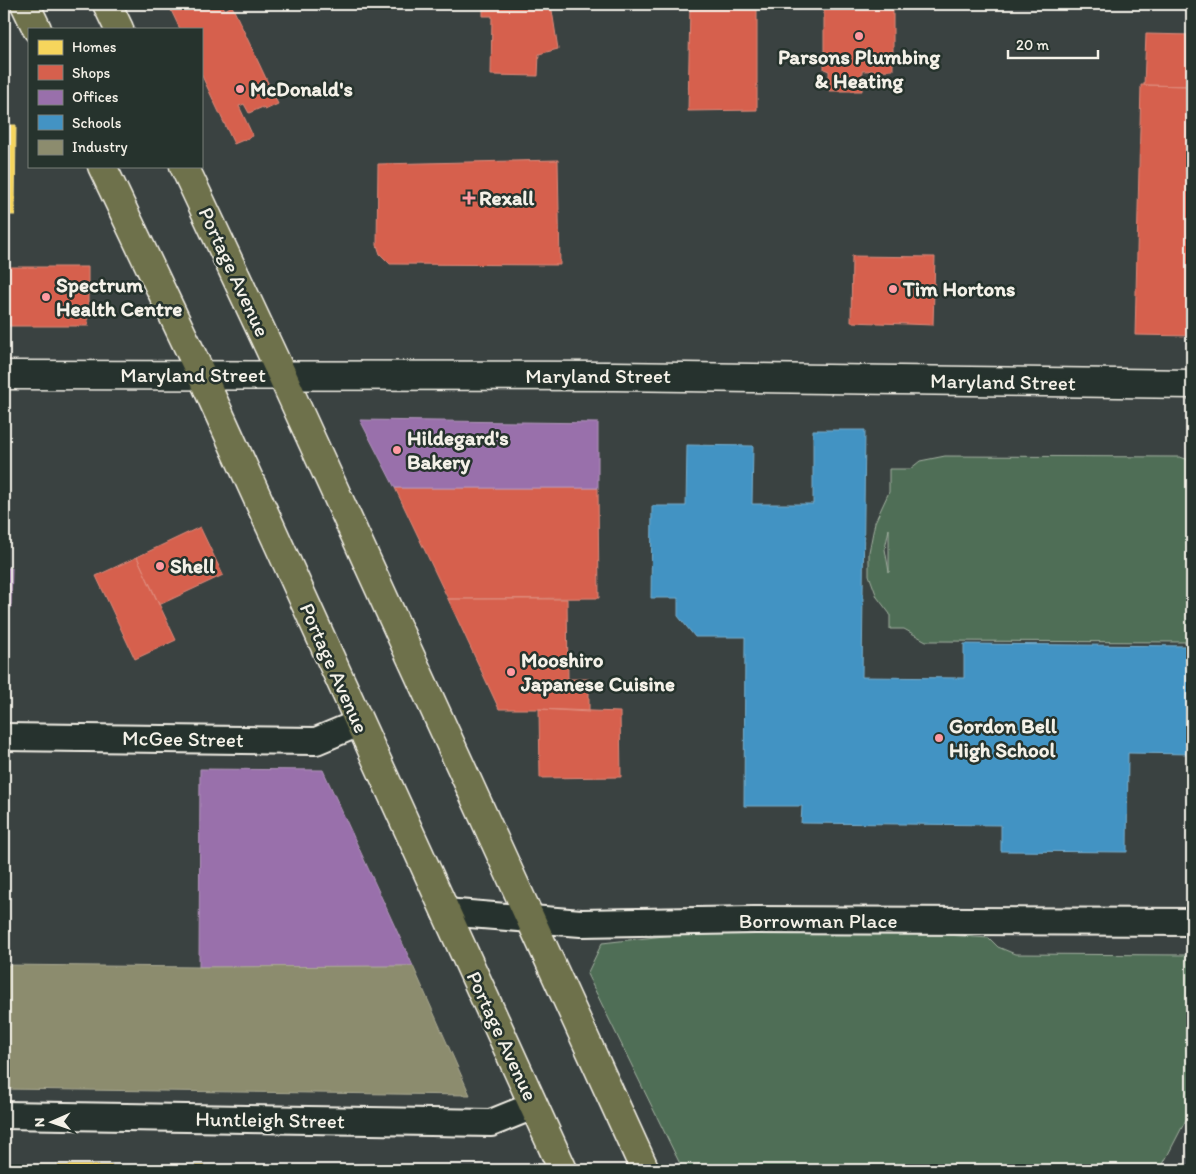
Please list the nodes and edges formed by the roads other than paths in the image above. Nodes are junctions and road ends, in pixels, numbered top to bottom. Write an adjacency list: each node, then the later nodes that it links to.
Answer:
1 (25, 4): 3 (main road)
2 (107, 4): 4 (main road)
3 (37, 28)
4 (119, 28)
5 (103, 168): 9 (main road, Portage Avenue)
6 (185, 168): 8 (main road, Portage Avenue)
7 (4, 375): 9 (main road, Maryland Street)
8 (282, 375): 9 (main road, Maryland Street); 10 (main road, Maryland Street); 14 (main road, Portage Avenue)
9 (202, 376): 11 (main road, Portage Avenue)
10 (1192, 384)
11 (358, 723): 12 (street, McGee Street); 13 (main road, Portage Avenue)
12 (4, 737)
13 (445, 912): 14 (street, Borrowman Place); 16 (main road, Portage Avenue)
14 (531, 920): 15 (street, Borrowman Place); 19 (main road, Portage Avenue)
15 (1192, 922)
16 (533, 1106): 17 (street, Huntleigh Street); 18 (main road, Portage Avenue)
17 (4, 1115)
18 (564, 1170)
19 (644, 1170)

